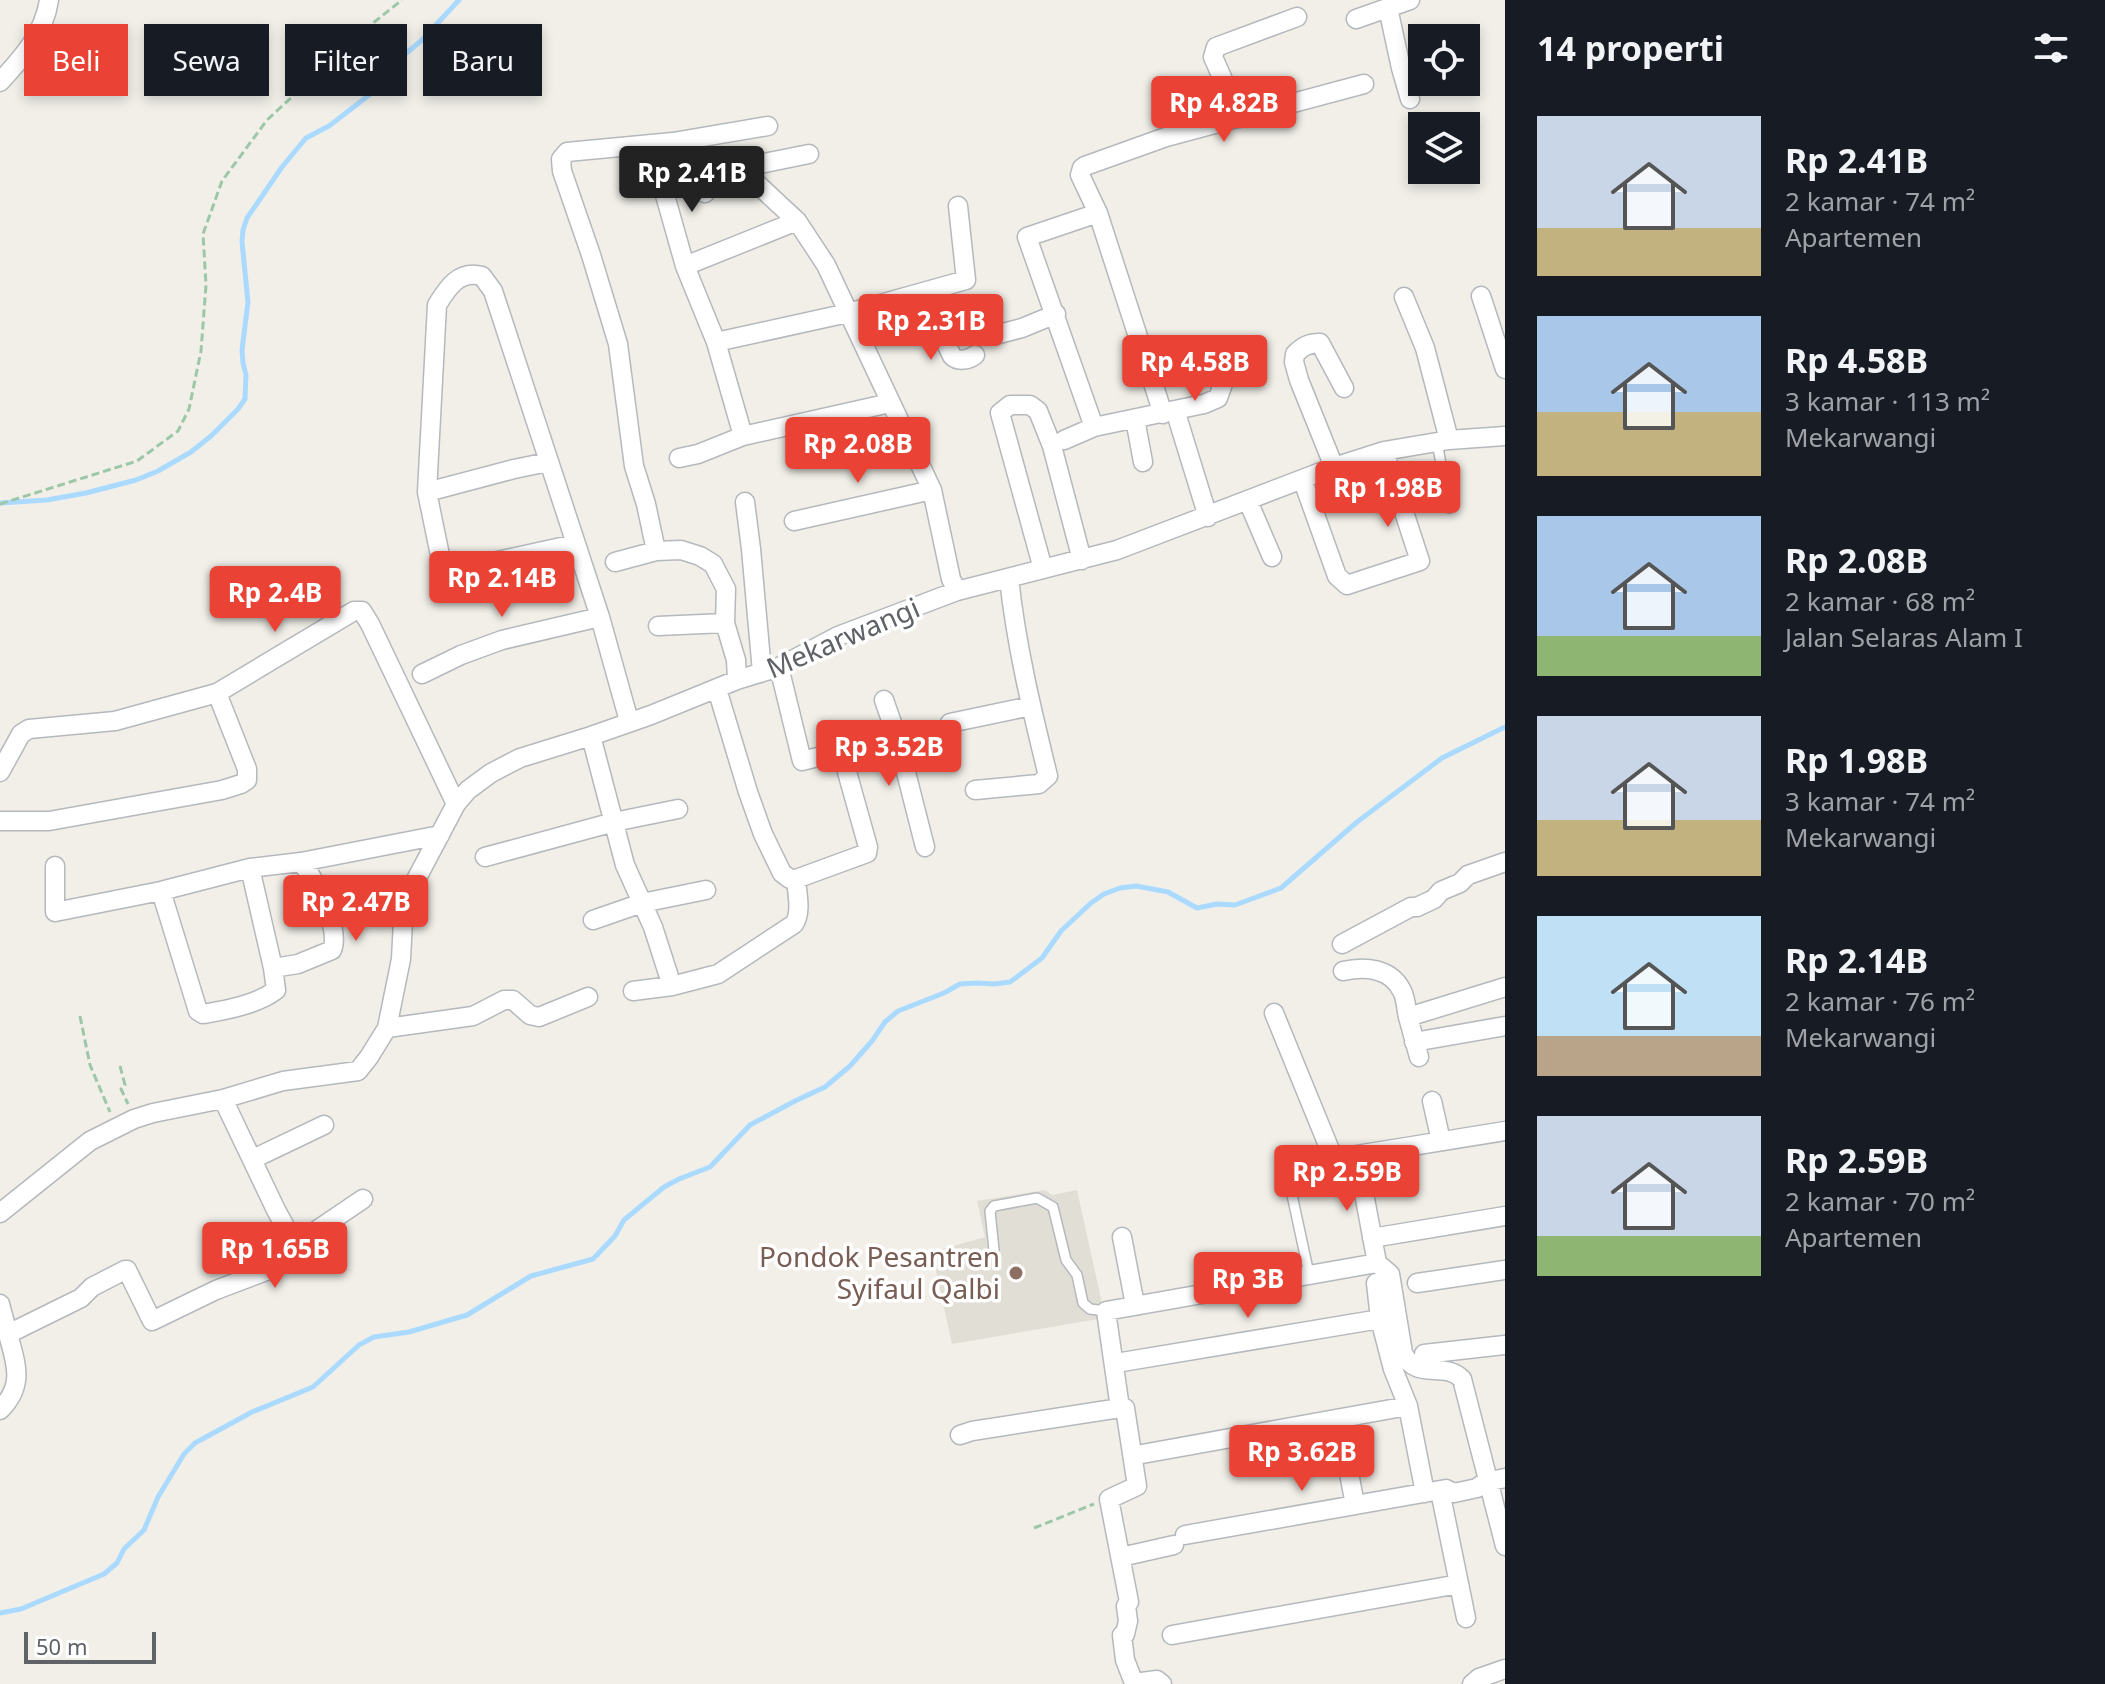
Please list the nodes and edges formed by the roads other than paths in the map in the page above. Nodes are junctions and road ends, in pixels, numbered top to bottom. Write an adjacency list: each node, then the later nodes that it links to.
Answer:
1 (49, 0): 6 (street)
2 (1410, 0): 3 (street)
3 (1388, 8): 5 (street); 8 (street)
4 (1297, 17): 9 (street)
5 (1356, 19)
6 (0, 82)
7 (1364, 84): 9 (street)
8 (1410, 99)
9 (1240, 118): 16 (street)
10 (768, 126): 52 (street)
11 (809, 154): 12 (street)
12 (740, 168): 14 (street); 17 (street)
13 (659, 174): 18 (street)
14 (705, 193)
15 (958, 206): 19 (street)
16 (1098, 213): 23 (street); 31 (street)
17 (797, 221): 18 (street); 22 (street)
18 (685, 266): 25 (street)
19 (922, 293): 22 (street); 27 (street)
20 (1481, 296): 28 (street)
21 (1404, 297): 37 (street)
22 (848, 313): 25 (street); 30 (street)
23 (1056, 314): 24 (street); 33 (street)
24 (995, 335)
25 (716, 342): 34 (street)
26 (1215, 348): 31 (street)
27 (975, 355)
28 (1505, 369)
29 (1344, 388): 42 (street)
30 (890, 403): 34 (street); 44 (street)
31 (1169, 412): 32 (street); 49 (street)
32 (1135, 419): 33 (street); 41 (street)
33 (1094, 427): 36 (street)
34 (743, 436): 39 (street)
35 (1505, 436): 37 (street, Mekarwangi)
36 (1064, 440)
37 (1443, 441): 38 (street, Mekarwangi); 48 (lane)
38 (1384, 451): 42 (street, Mekarwangi); 43 (street)
39 (679, 458)
40 (548, 462): 45 (street); 45 (street); 51 (street)
41 (1143, 462)
42 (1334, 467): 43 (street, Mekarwangi)
43 (1303, 481): 46 (street, Mekarwangi)
44 (932, 490): 50 (street); 58 (street)
45 (427, 492): 51 (street)
46 (1248, 501): 49 (street, Mekarwangi); 53 (street)
47 (745, 502): 62 (street)
48 (1449, 508)
49 (1208, 517): 54 (street, Mekarwangi)
50 (794, 521)
51 (575, 544): 59 (street)
52 (656, 551): 55 (street); 60 (street)
53 (1272, 557)
54 (1082, 560): 56 (street, Mekarwangi); 56 (street)
55 (615, 562)
56 (1043, 569): 57 (street, Mekarwangi)
57 (1009, 578): 58 (street, Mekarwangi); 68 (street)
58 (957, 591): 62 (street, Mekarwangi)
59 (600, 617): 63 (street); 69 (street)
60 (725, 623): 61 (street); 64 (street)
61 (658, 626)
62 (770, 670): 64 (street, Mekarwangi); 72 (street)
63 (422, 674)
64 (737, 680): 65 (street, Mekarwangi)
65 (717, 689): 69 (street, Mekarwangi); 87 (street)
66 (217, 693): 73 (street); 76 (street); 78 (street)
67 (884, 700): 72 (street)
68 (1031, 706): 70 (street); 75 (street)
69 (629, 721): 71 (street, Mekarwangi)
70 (950, 723)
71 (591, 736): 76 (street, Mekarwangi); 79 (street)
72 (897, 737): 81 (street)
73 (0, 772)
74 (847, 772): 87 (street)
75 (975, 790)
76 (456, 804): 80 (street, Mekarwangi)
77 (678, 809): 79 (street)
78 (0, 821)
79 (614, 822): 82 (street); 90 (street)
80 (440, 835): 83 (street); 102 (street, Mekarwangi)
81 (925, 847)
82 (485, 857)
83 (301, 862): 86 (street); 93 (street)
84 (1505, 862): 92 (street)
85 (55, 866): 89 (street)
86 (250, 868): 89 (street); 93 (street)
87 (796, 879): 95 (street)
88 (706, 890): 90 (street)
89 (161, 891): 93 (street)
90 (642, 903): 91 (street); 95 (street)
91 (593, 920)
92 (1342, 944)
93 (273, 968)
94 (1343, 971): 100 (street)
95 (672, 986): 97 (street)
96 (1505, 987): 100 (street)
97 (633, 991)
98 (588, 997): 102 (street)
99 (1274, 1013): 109 (street)
100 (1408, 1017): 101 (street)
101 (1505, 1026)
102 (387, 1028): 103 (street, Mekarwangi)
103 (223, 1099): 110 (street); 112 (street)
104 (1432, 1101): 107 (street)
105 (324, 1125): 110 (street)
106 (1505, 1131): 107 (street)
107 (1441, 1141): 109 (street)
108 (1283, 1153): 120 (lane)
109 (1357, 1156): 115 (street)
110 (253, 1159): 116 (street)
111 (363, 1199): 116 (street)
112 (0, 1213)
113 (1505, 1216): 115 (street)
114 (1122, 1237): 123 (street)
115 (1372, 1238): 118 (street)
116 (295, 1245): 127 (street)
117 (994, 1250): 125 (lane)
118 (1377, 1263): 120 (street); 137 (street)
119 (1505, 1270): 122 (street)
120 (1309, 1274): 123 (street)
121 (1376, 1283): 126 (street)
122 (1417, 1283)
123 (1135, 1305): 125 (street)
124 (1, 1311): 127 (street)
125 (1106, 1311): 132 (street)
126 (1380, 1319): 130 (street); 131 (street)
127 (8, 1334): 133 (street)
128 (1505, 1345): 129 (street)
129 (1424, 1354)
130 (1122, 1362)
131 (1408, 1406): 134 (street); 138 (street)
132 (1120, 1408): 135 (street); 141 (street)
133 (0, 1410)
134 (1339, 1419): 136 (street); 139 (street)
135 (960, 1435)
136 (1142, 1454)
137 (1493, 1480): 138 (street); 140 (street)
138 (1437, 1491): 139 (street); 142 (street)
139 (1355, 1505): 141 (street)
140 (1505, 1546)
141 (1121, 1557): 146 (street)
142 (1459, 1584): 143 (street); 144 (street)
143 (1466, 1618)
144 (1172, 1635)
145 (1505, 1669): 147 (street)
146 (1162, 1684)
147 (1472, 1684)

